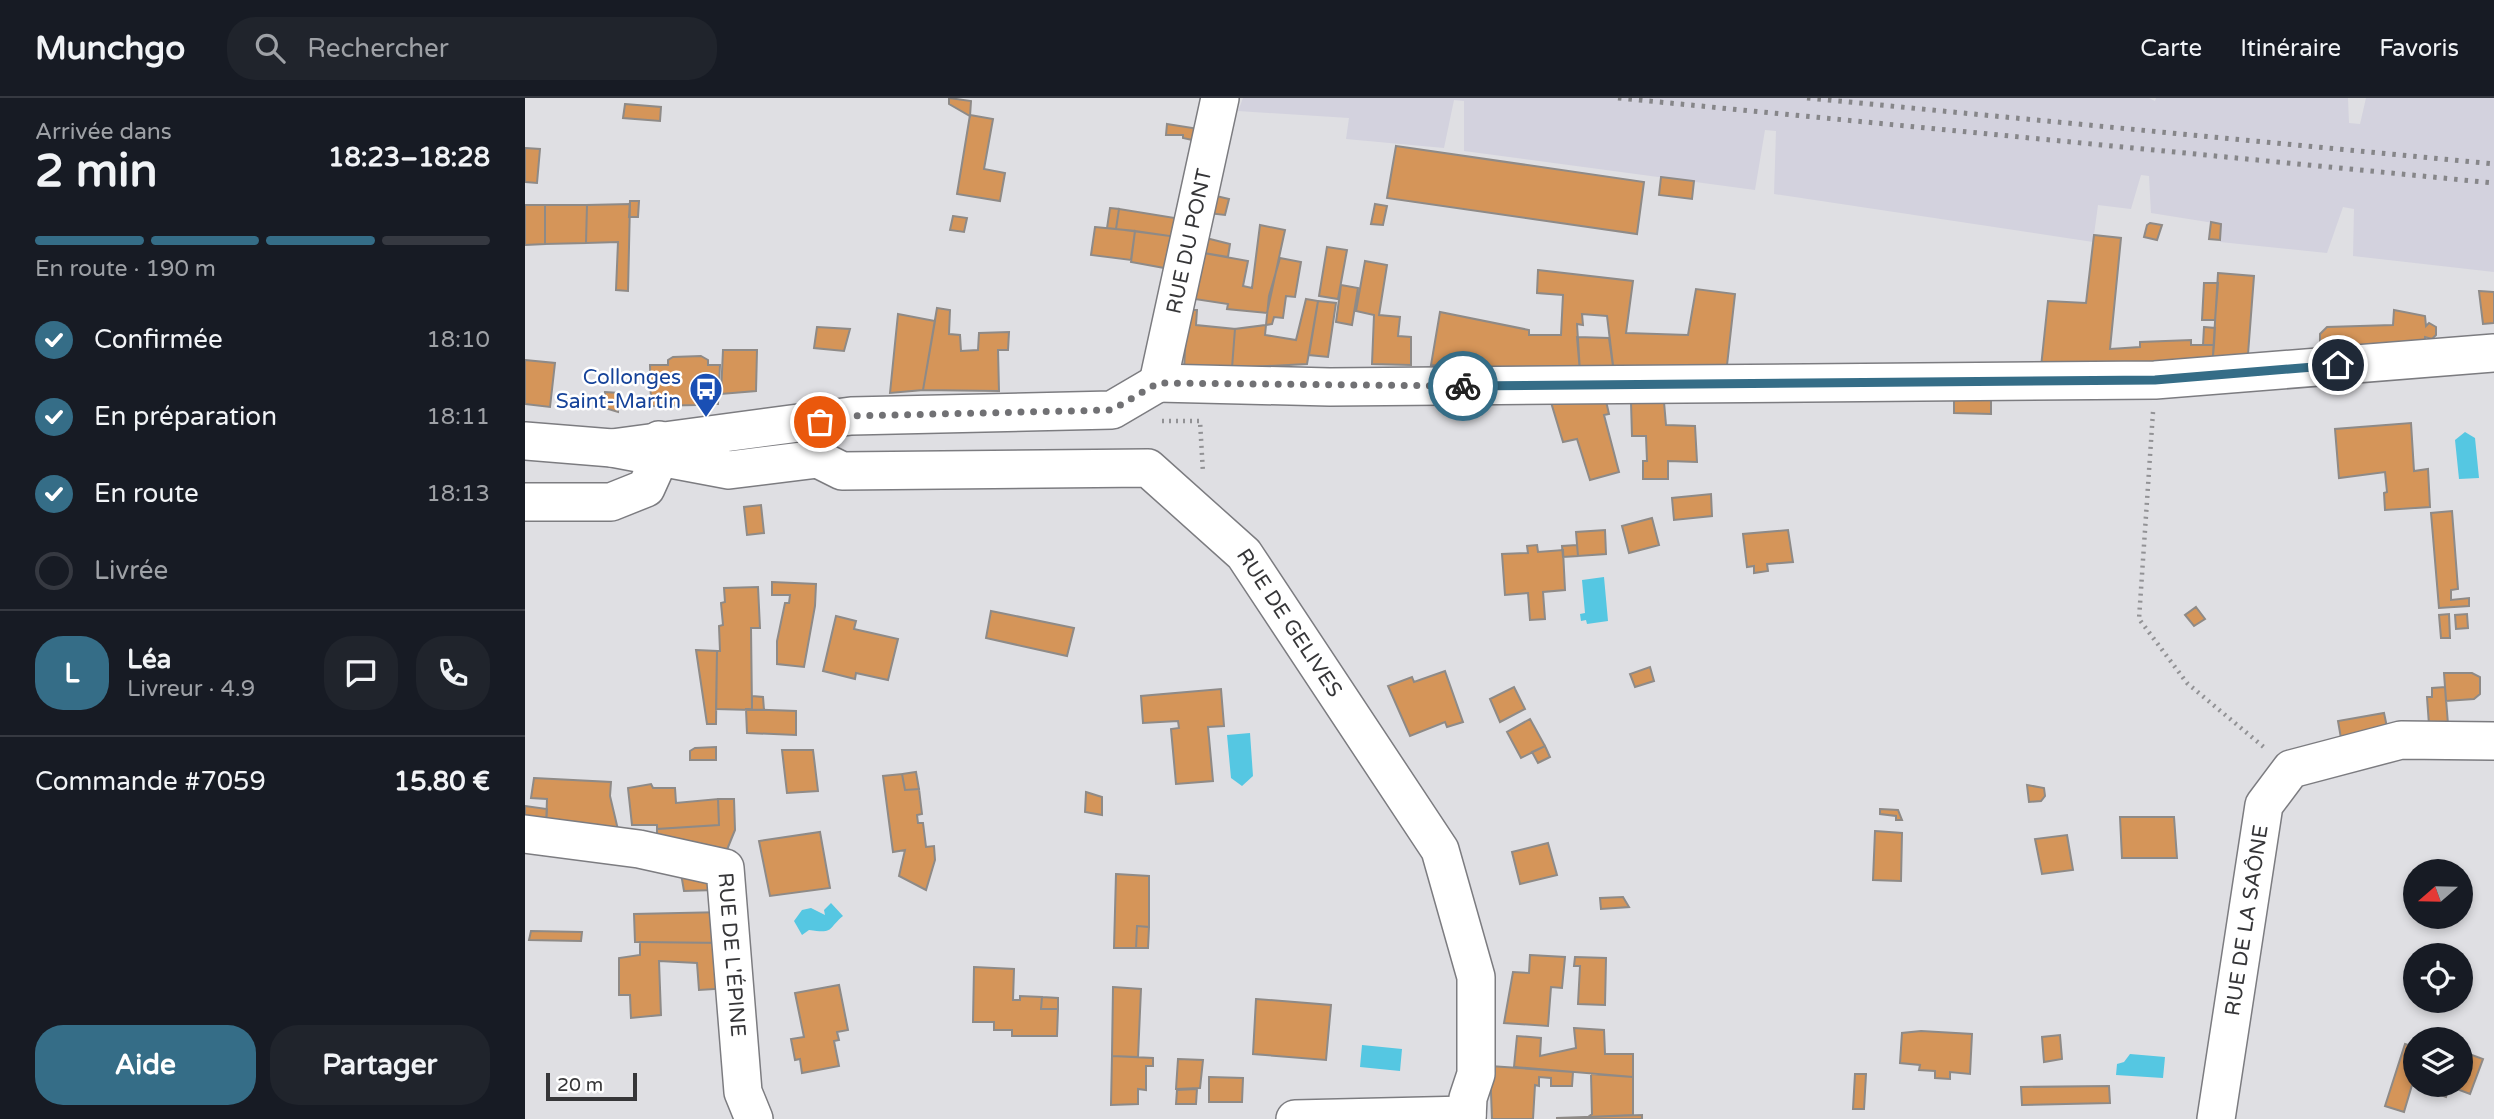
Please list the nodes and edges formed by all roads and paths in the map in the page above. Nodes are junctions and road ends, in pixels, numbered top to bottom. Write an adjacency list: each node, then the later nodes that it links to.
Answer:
1 (1220, 98): 4 (street, RUE DU PONT)
2 (2494, 353): 3 (street)
3 (2155, 380): 4 (street); 13 (path)
4 (1158, 383): 6 (street)
5 (1158, 421): 11 (path)
6 (820, 422): 8 (street); 9 (street)
7 (525, 441): 8 (street)
8 (660, 449): 9 (street); 10 (street)
9 (818, 459): 11 (street, RUE DE GELIVES)
10 (525, 502)
11 (1205, 519): 15 (street, RUE DE GELIVES)
12 (2494, 741): 13 (street)
13 (2291, 769): 18 (street, RUE DE LA SAÔNE)
14 (525, 834): 16 (street, RUE DE L'ÉPINE)
15 (1467, 1117): 17 (street)
16 (754, 1119)
17 (1295, 1119)
18 (2216, 1119)

